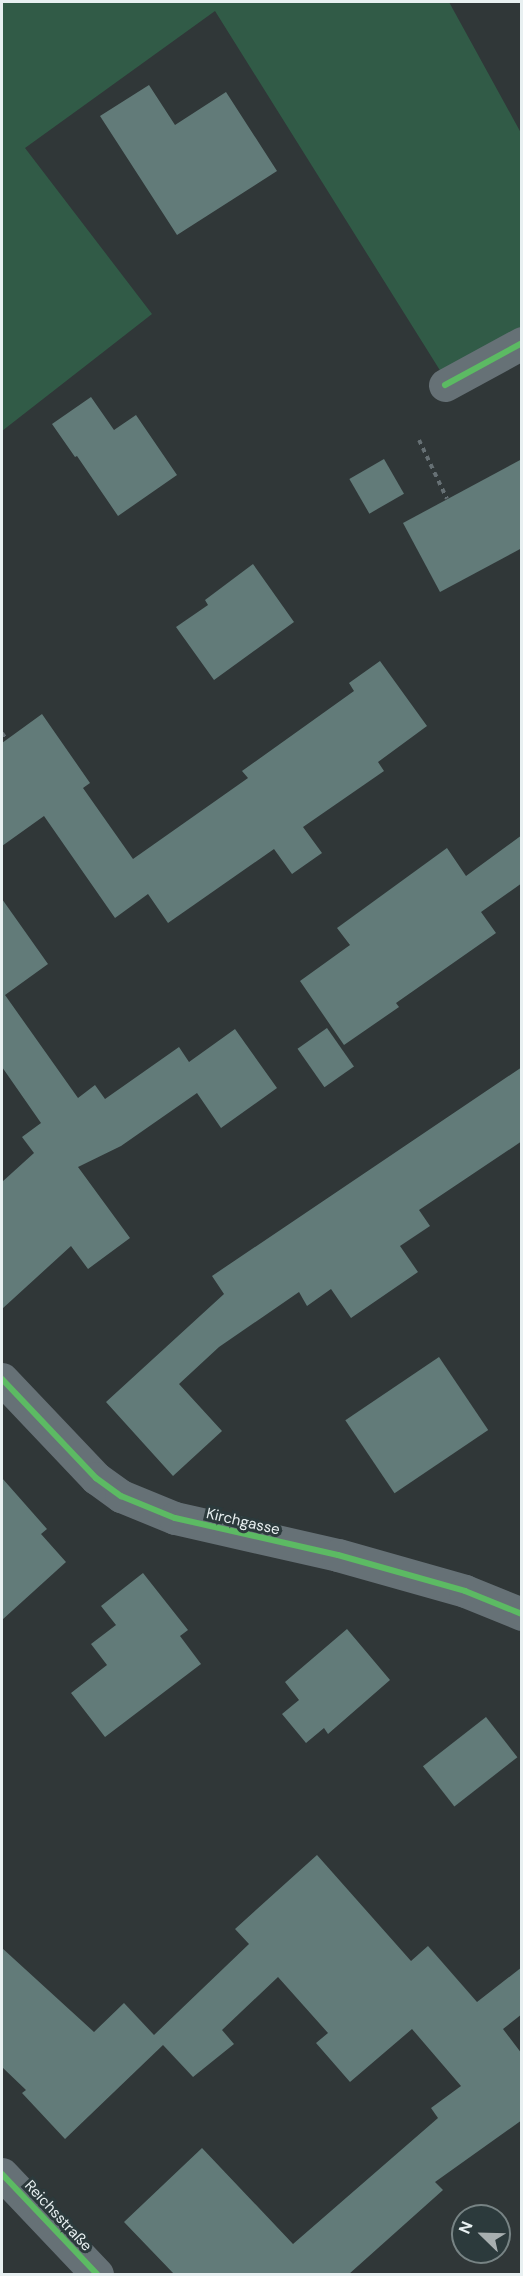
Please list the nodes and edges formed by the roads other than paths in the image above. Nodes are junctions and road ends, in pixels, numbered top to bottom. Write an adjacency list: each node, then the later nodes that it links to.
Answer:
1 (522, 344): 2 (street)
2 (445, 385)
3 (2, 1379): 4 (street, Kirchgasse)
4 (522, 1614)
5 (2, 2174): 6 (street, Reichsstraße)
6 (97, 2274)

